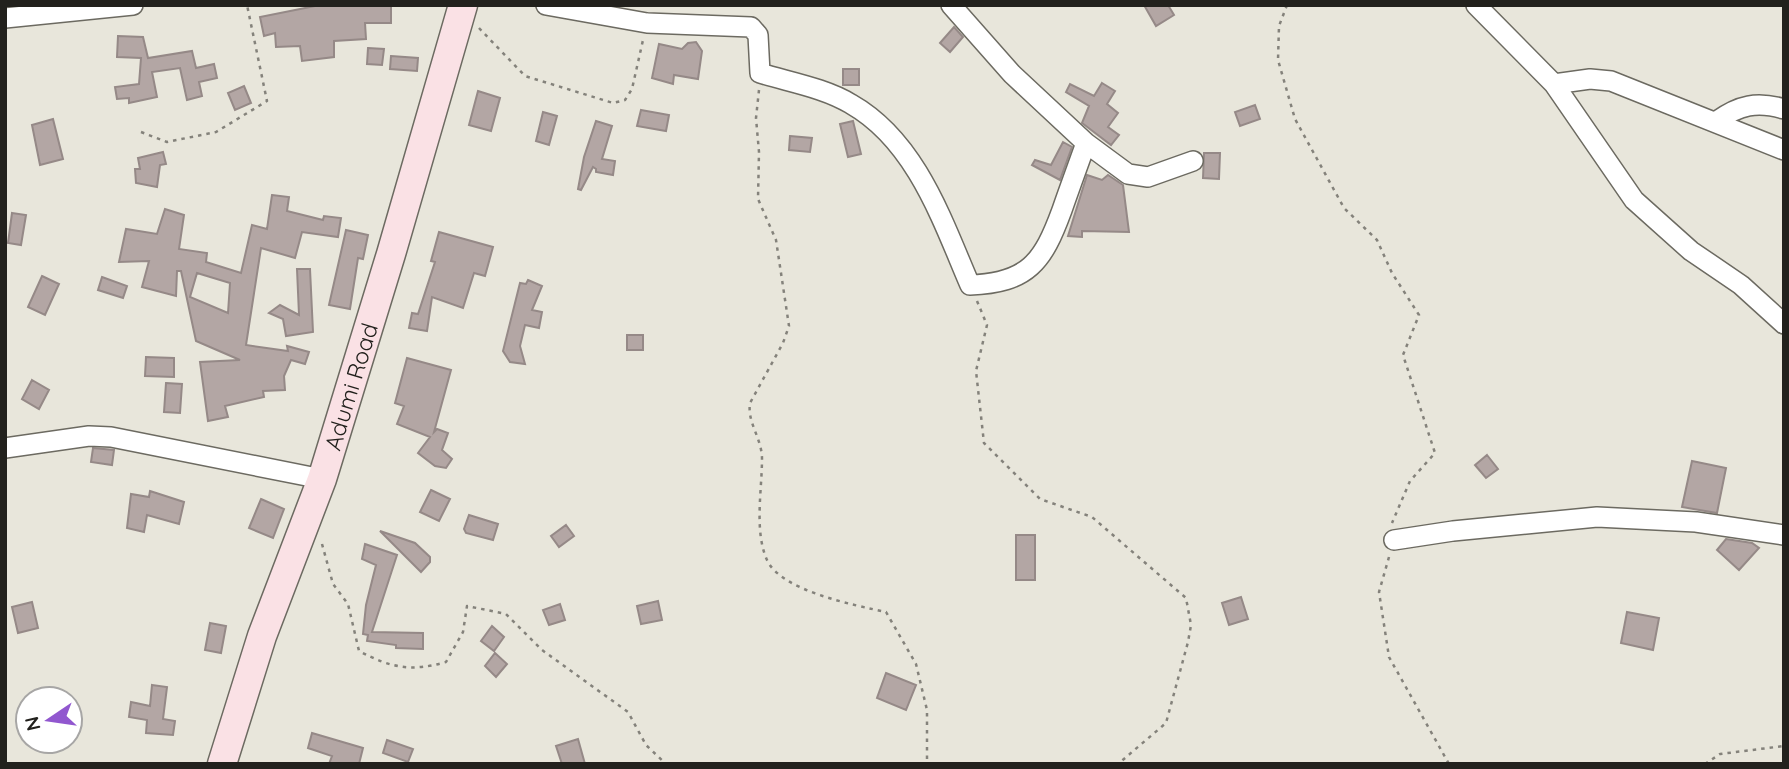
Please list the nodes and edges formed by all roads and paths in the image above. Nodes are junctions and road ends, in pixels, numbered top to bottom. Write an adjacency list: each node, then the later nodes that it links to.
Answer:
1 (133, 5): 8 (street)
2 (247, 5): 14 (path)
3 (546, 5): 9 (street)
4 (951, 5): 15 (street)
5 (1287, 5): 24 (path)
6 (1476, 5): 11 (street)
7 (463, 6): 9 (path); 21 (main road, Adumi Road)
8 (5, 18)
9 (647, 23): 10 (street)
10 (760, 73): 18 (street); 28 (path)
11 (1554, 84): 13 (street); 19 (street)
12 (1784, 109): 13 (street)
13 (1717, 121): 16 (street)
14 (141, 132)
15 (1086, 143): 17 (street); 18 (street)
16 (1784, 150)
17 (1193, 161)
18 (970, 285): 29 (path)
19 (1784, 324)
20 (5, 448): 21 (street)
21 (322, 479): 26 (main road, Adumi Road)
22 (1784, 535): 24 (street)
23 (320, 539): 27 (path)
24 (1394, 540): 30 (path)
25 (1784, 746): 31 (path)
26 (222, 764)
27 (666, 764)
28 (926, 764)
29 (1118, 764)
30 (1449, 764)
31 (1705, 764)

